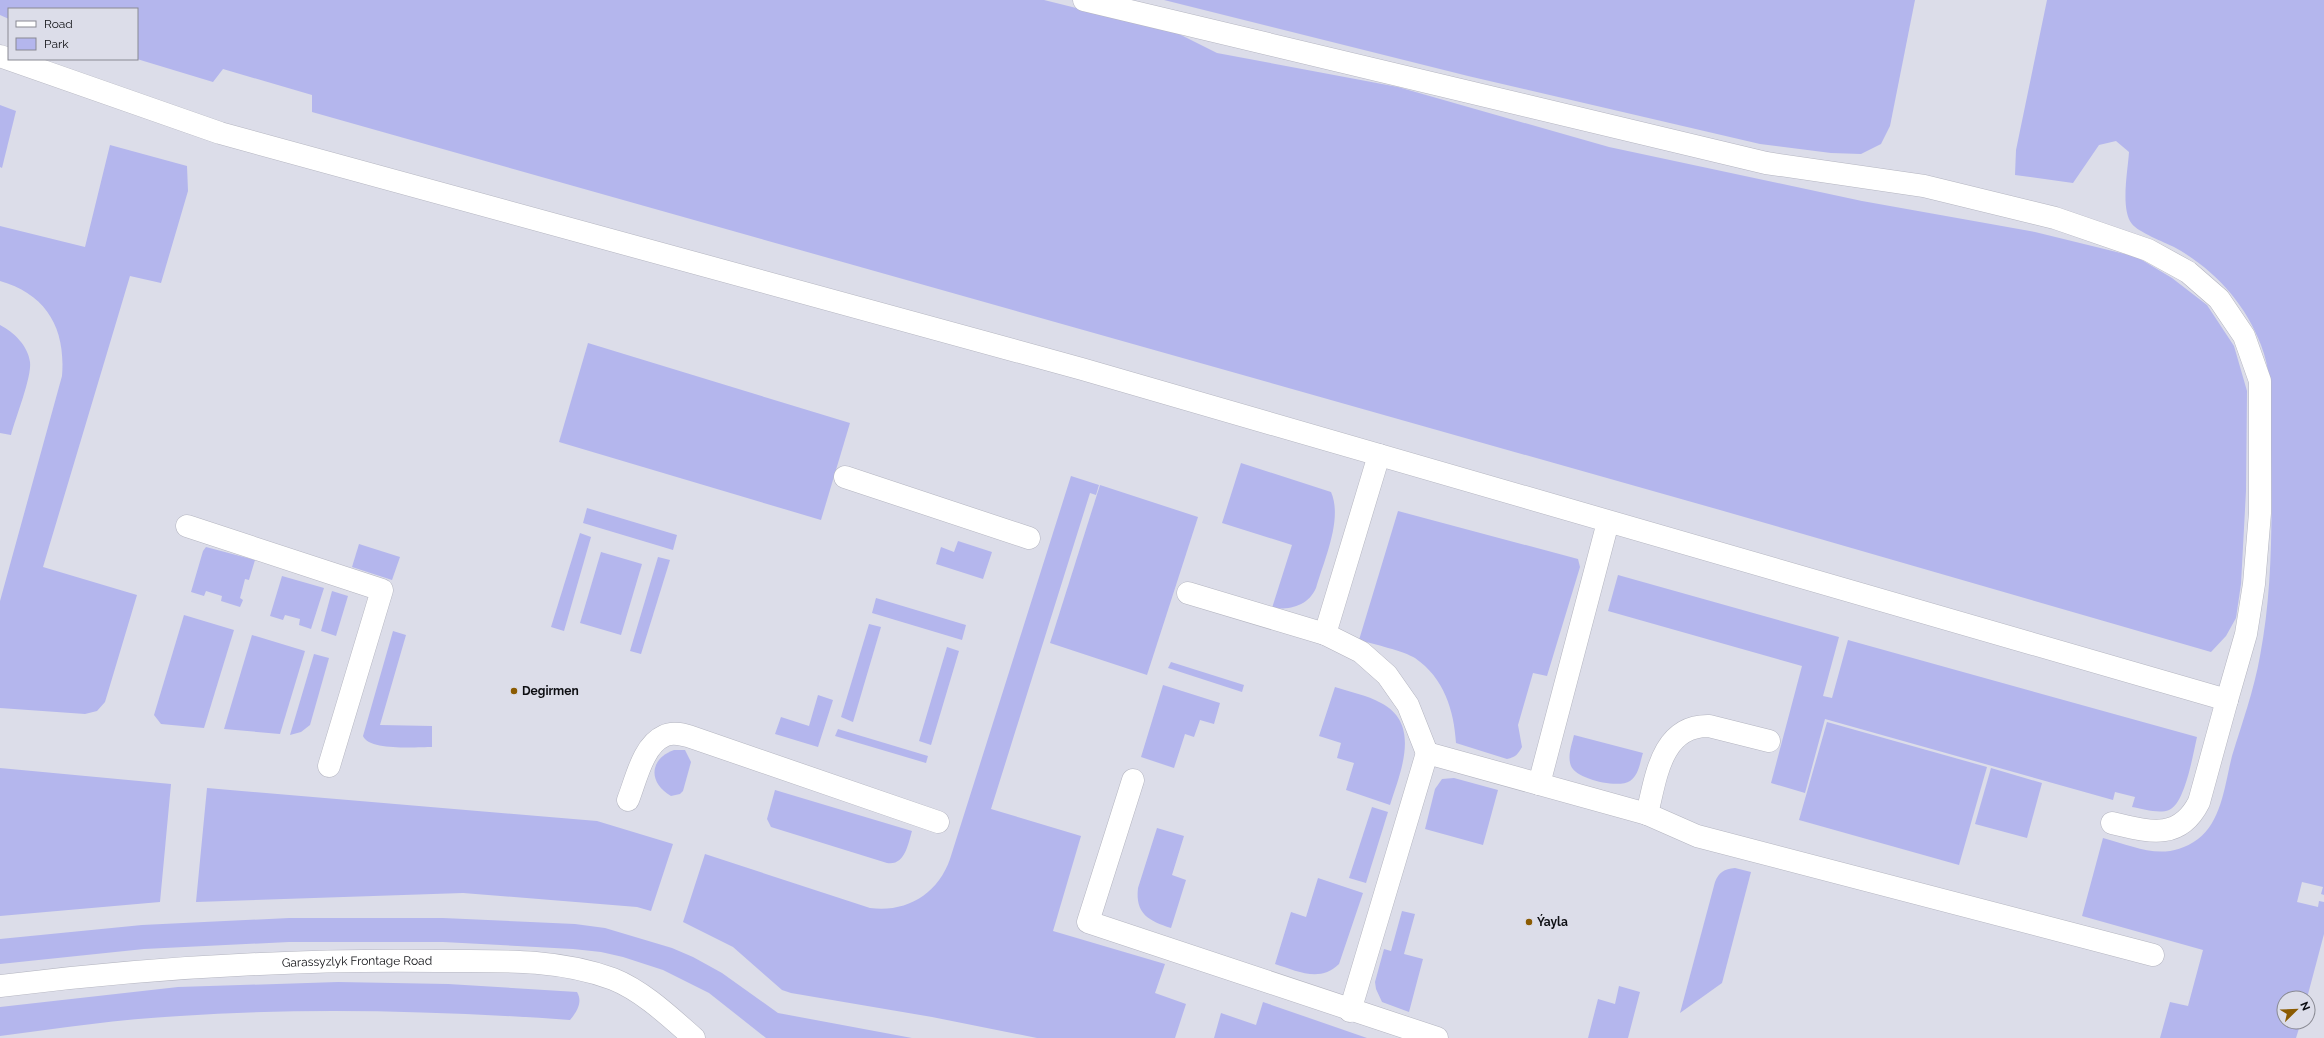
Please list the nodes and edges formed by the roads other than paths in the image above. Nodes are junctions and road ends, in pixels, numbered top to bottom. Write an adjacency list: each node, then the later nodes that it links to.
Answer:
1 (1084, 0): 10 (street)
2 (11, 60): 3 (street)
3 (1379, 456): 5 (street); 9 (street)
4 (845, 477): 7 (street)
5 (1608, 522): 10 (street); 15 (street)
6 (187, 526): 13 (street)
7 (1029, 538)
8 (1188, 593): 9 (street)
9 (1325, 634): 12 (street)
10 (2227, 700): 19 (street)
11 (1769, 741): 17 (street)
12 (1427, 753): 15 (street); 22 (street)
13 (329, 766)
14 (1133, 780): 22 (street)
15 (1539, 784): 17 (street)
16 (628, 800): 18 (street)
17 (1647, 814): 20 (street)
18 (938, 822)
19 (2112, 823)
20 (2153, 955)
21 (0, 986): 23 (street, Garassyzlyk Frontage Road)
22 (1350, 1010): 24 (street)
23 (694, 1038)
24 (1437, 1038)

